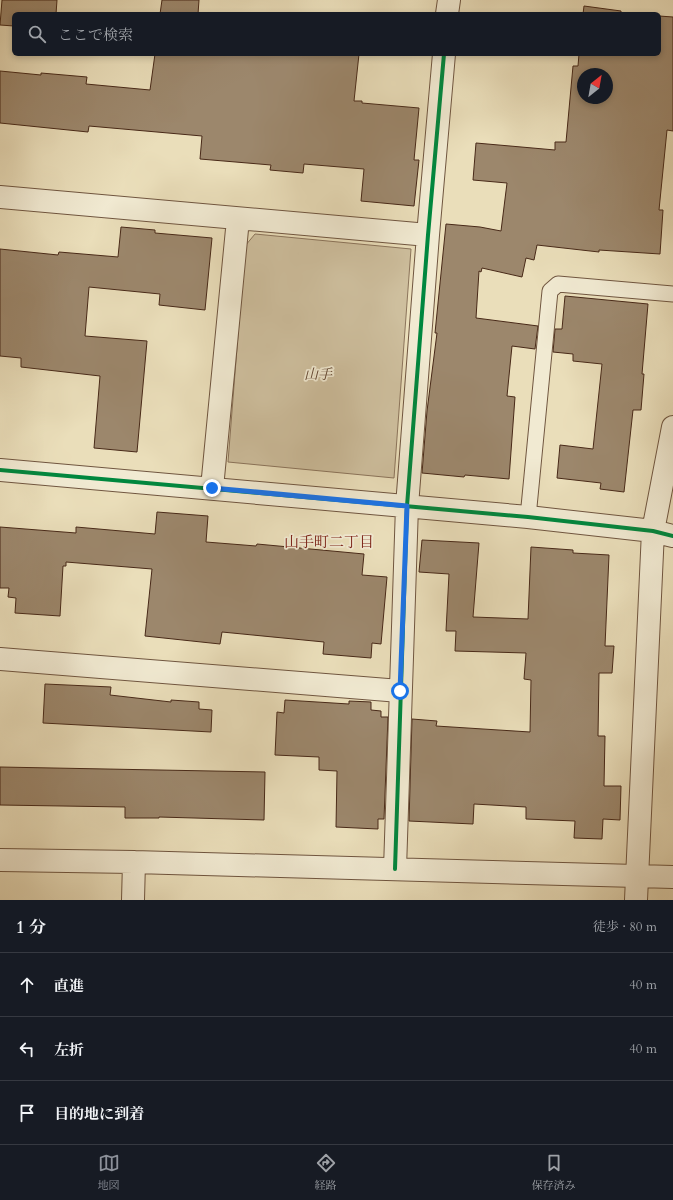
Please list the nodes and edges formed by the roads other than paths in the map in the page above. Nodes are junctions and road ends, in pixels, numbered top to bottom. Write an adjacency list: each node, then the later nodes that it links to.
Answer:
1 (449, 0): 2 (street)
2 (448, 12)
3 (444, 56): 6 (street)
4 (0, 197): 5 (street)
5 (238, 219): 6 (street); 10 (street)
6 (428, 235): 11 (street)
7 (673, 294): 12 (lane)
8 (673, 427): 13 (street)
9 (0, 470): 10 (street)
10 (212, 488): 11 (street)
11 (407, 506): 12 (street); 15 (street)
12 (528, 517): 13 (street)
13 (663, 533): 19 (street)
14 (0, 659): 15 (street)
15 (400, 691): 18 (street)
16 (0, 860): 17 (street)
17 (134, 862): 18 (street); 21 (street)
18 (395, 870): 19 (street)
19 (637, 876): 20 (street); 22 (street)
20 (673, 877)
21 (133, 900)
22 (636, 900)

